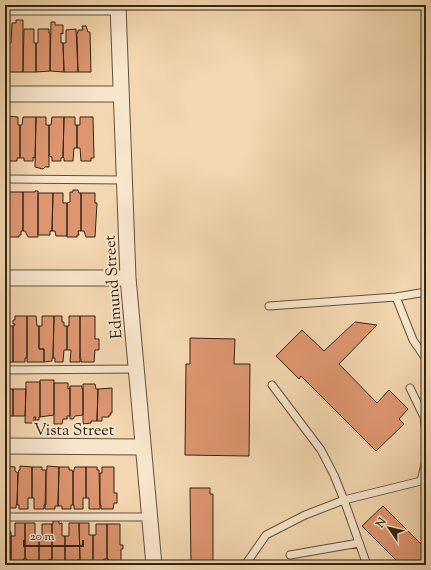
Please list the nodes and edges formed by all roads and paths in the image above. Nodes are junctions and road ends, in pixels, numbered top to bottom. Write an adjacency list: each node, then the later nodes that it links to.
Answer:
1 (118, 8): 2 (lane); 4 (street, Edmund Street)
2 (5, 11)
3 (5, 94): 4 (street)
4 (121, 94): 6 (street, Edmund Street)
5 (5, 179): 6 (lane)
6 (124, 180): 8 (street, Edmund Street)
7 (5, 278): 8 (street)
8 (128, 278): 13 (street, Edmund Street)
9 (426, 292): 10 (lane)
10 (396, 297): 11 (lane); 12 (lane)
11 (269, 306)
12 (426, 359)
13 (136, 369): 14 (lane); 19 (street, Edmund Street)
14 (5, 370)
15 (272, 385): 23 (lane)
16 (410, 388): 17 (lane)
17 (426, 432)
18 (5, 446): 19 (street, Vista Street)
19 (143, 447): 24 (street, Edmund Street)
20 (426, 460): 21 (lane)
21 (421, 481): 22 (lane); 23 (lane)
22 (426, 488)
23 (344, 500): 26 (lane); 29 (lane)
24 (150, 516): 25 (lane); 28 (street, Edmund Street)
25 (5, 517)
26 (359, 543): 27 (lane); 30 (lane)
27 (290, 555)
28 (154, 565)
29 (245, 565)
30 (367, 565)

